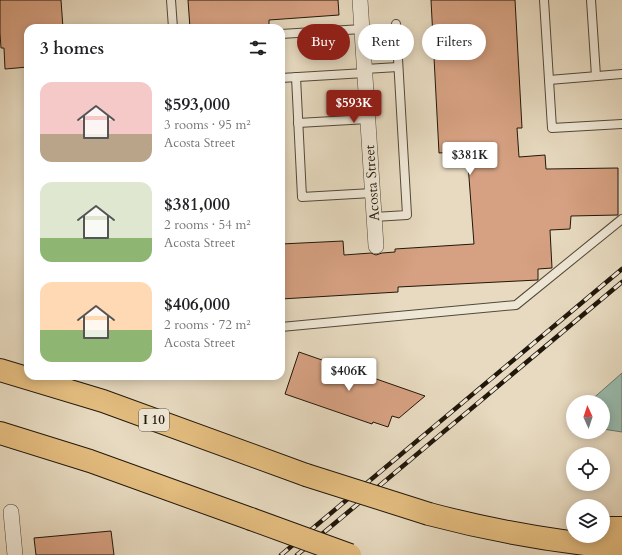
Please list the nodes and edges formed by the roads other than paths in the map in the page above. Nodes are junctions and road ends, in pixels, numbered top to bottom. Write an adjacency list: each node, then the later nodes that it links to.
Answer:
1 (171, 0): 5 (lane)
2 (360, 0): 6 (street, Acosta Street)
3 (544, 0): 17 (lane)
4 (592, 0): 14 (lane)
5 (173, 24)
6 (362, 24)
7 (358, 29): 8 (lane)
8 (285, 34)
9 (364, 60): 12 (street, Acosta Street)
10 (398, 60): 11 (lane)
11 (398, 67): 12 (lane); 22 (lane)
12 (365, 71): 15 (lane); 18 (street, Acosta Street)
13 (622, 74): 14 (lane)
14 (596, 76): 17 (lane)
15 (296, 77): 16 (lane); 19 (lane)
16 (285, 78)
17 (549, 80): 20 (lane)
18 (368, 119): 19 (lane); 21 (street, Acosta Street)
19 (298, 123): 21 (lane)
20 (622, 124)
21 (372, 193): 22 (street, Acosta Street)
22 (374, 217): 24 (street, Acosta Street)
23 (622, 219): 25 (lane)
24 (376, 246)
25 (285, 327)
26 (0, 370): 27 (highway, I 10, bridge)
27 (24, 377)
28 (33, 380): 31 (highway, I 10, bridge)
29 (0, 433): 37 (highway, bridge)
30 (11, 512): 36 (street)
31 (429, 514): 32 (highway); 35 (highway, I 10)
32 (566, 528)
33 (610, 528): 34 (highway)
34 (622, 528)
35 (622, 548)
36 (15, 555)
37 (350, 555)

